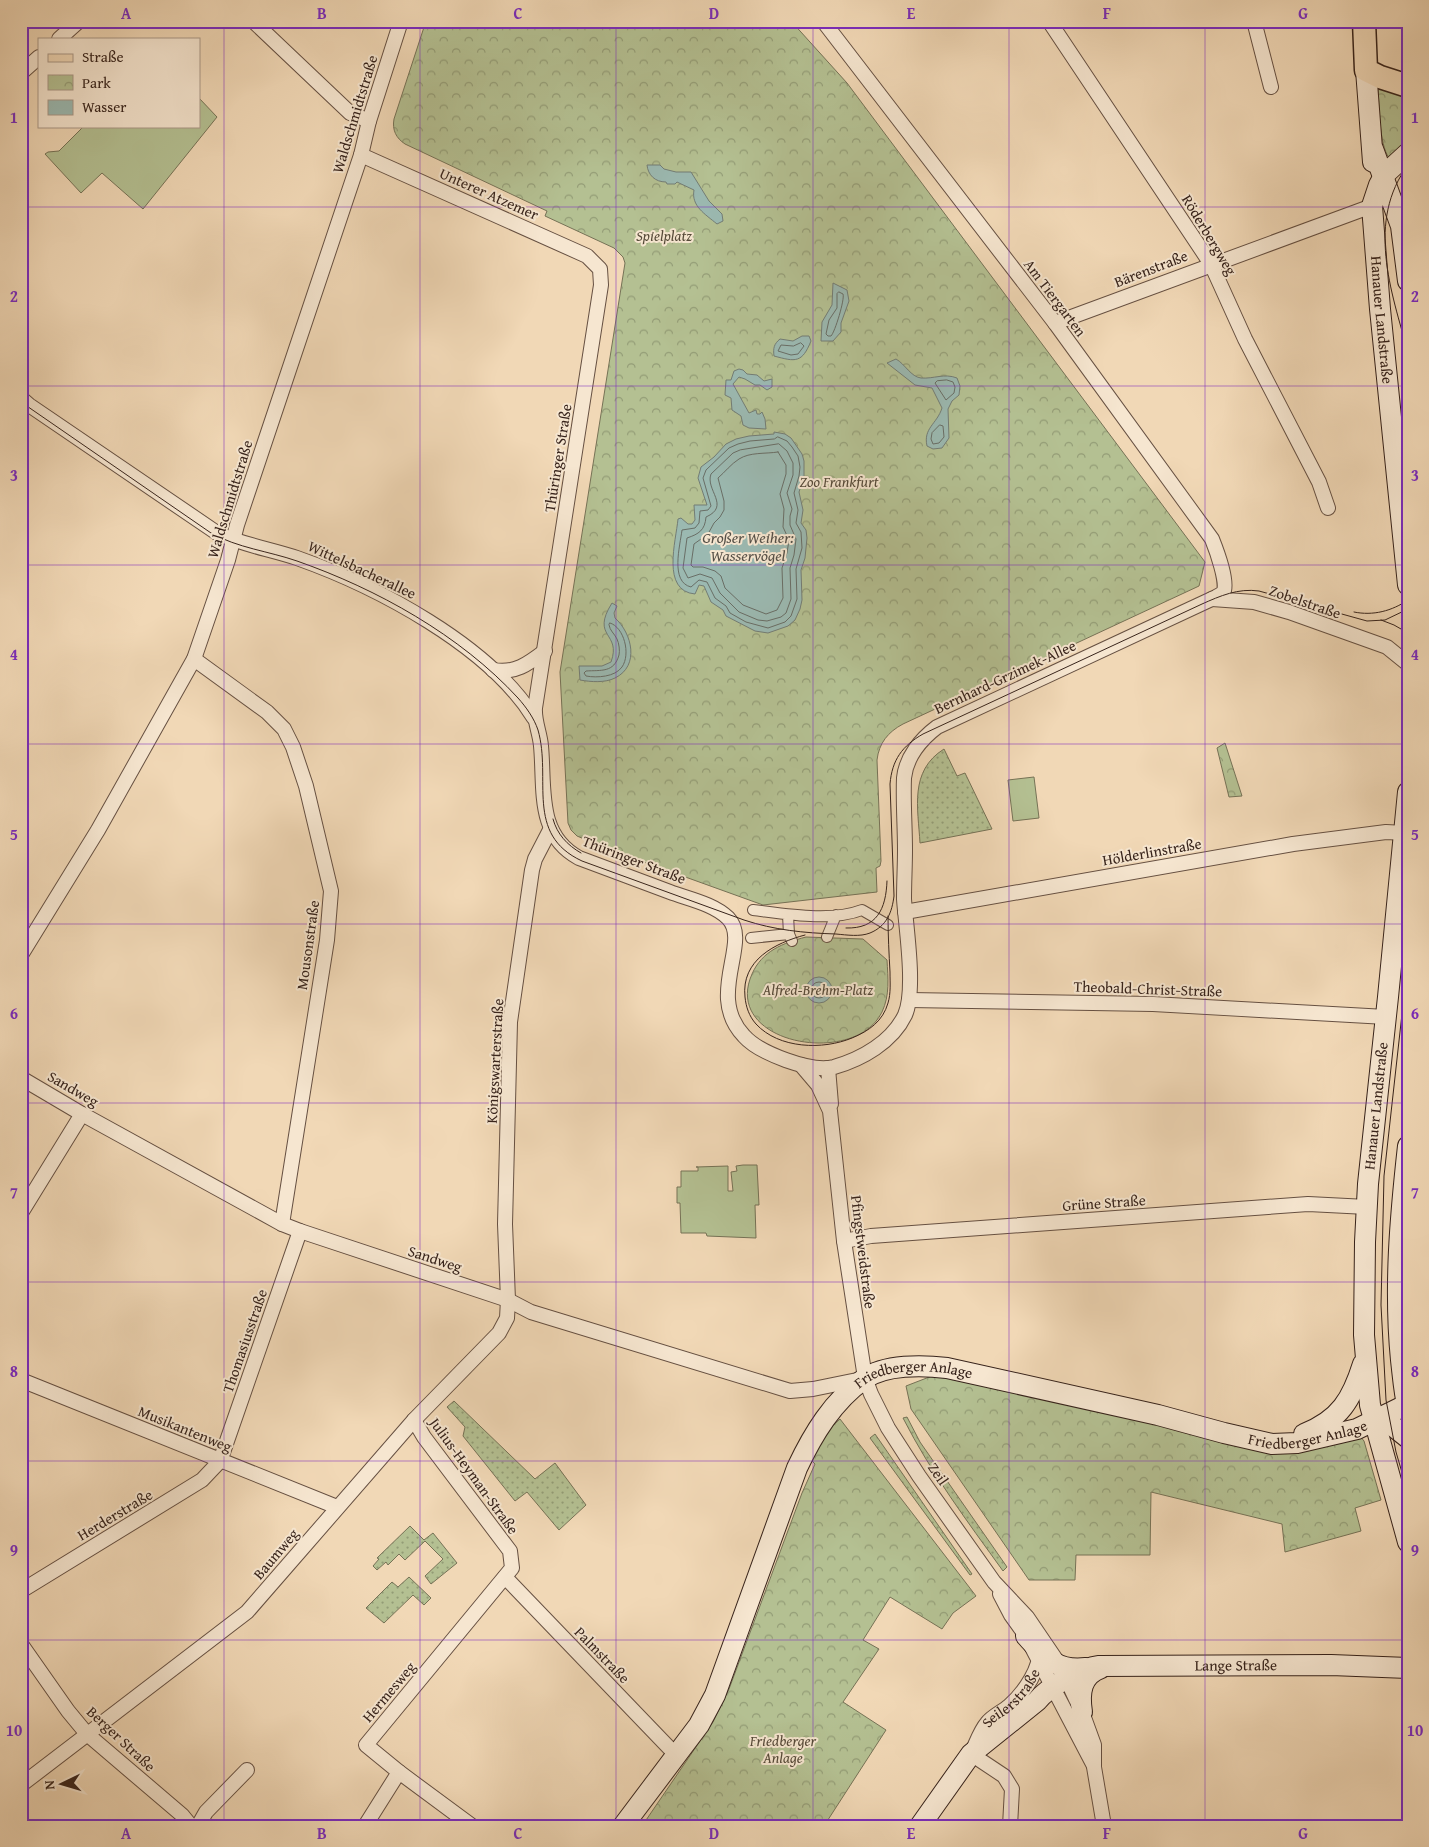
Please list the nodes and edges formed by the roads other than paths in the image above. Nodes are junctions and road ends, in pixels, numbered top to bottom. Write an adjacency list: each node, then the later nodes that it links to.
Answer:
1 (79, 21): 8 (street)
2 (253, 21): 14 (street)
3 (401, 21): 14 (street, Waldschmidtstraße)
4 (1050, 21): 21 (street, Röderbergweg)
5 (1254, 21): 13 (street)
6 (1364, 21): 10 (main road)
7 (827, 23): 24 (street, Am Tiergarten)
8 (60, 38)
9 (38, 58): 11 (street)
10 (1366, 70): 12 (main road); 15 (main road)
11 (21, 73)
12 (1408, 86)
13 (1271, 87)
14 (370, 121): 17 (street, Waldschmidtstraße)
15 (1373, 149): 18 (main road); 19 (main road)
16 (1408, 153): 18 (main road, Hanauer Landstraße)
17 (361, 155): 22 (street, Unterer Atzemer); 27 (street, Waldschmidtstraße)
18 (1383, 176): 19 (main road, Hanauer Landstraße); 20 (main road, Hanauer Landstraße)
19 (1372, 206): 20 (main road); 21 (street, Bärenstraße); 28 (main road, Hanauer Landstraße)
20 (1404, 230): 23 (main road, Hanauer Landstraße)
21 (1212, 264): 24 (street, Bärenstraße); 26 (street, Röderbergweg)
22 (600, 269): 32 (street, Thüringer Straße)
23 (1408, 281)
24 (1054, 323): 29 (street, Am Tiergarten)
25 (24, 402): 27 (street, Wittelsbacherallee)
26 (1328, 508)
27 (233, 541): 33 (street, Waldschmidtstraße); 35 (street, Wittelsbacherallee)
28 (1408, 585)
29 (1212, 599): 30 (street, Zobelstraße); 41 (street, Bernhard-Grzimek-Allee)
30 (1386, 647): 31 (street, Zobelstraße); 34 (street, Zobelstraße)
31 (1408, 648)
32 (545, 651): 35 (street); 36 (street, Thüringer Straße)
33 (194, 659): 47 (street, Waldschmidtstraße); 59 (street, Mousonstraße)
34 (1408, 664)
35 (493, 670): 36 (street, Wittelsbacherallee)
36 (534, 718): 38 (street, Thüringer Straße)
37 (1408, 792): 39 (main road, Hanauer Landstraße)
38 (550, 830): 50 (street, Thüringer Straße); 62 (street, Königswarterstraße)
39 (1405, 833): 41 (street, Hölderlinstraße); 49 (main road, Hanauer Landstraße)
40 (753, 910): 42 (street)
41 (905, 912): 48 (street)
42 (788, 914): 43 (street); 46 (street)
43 (836, 915): 44 (street); 45 (street)
44 (888, 925)
45 (827, 937)
46 (751, 938)
47 (21, 955)
48 (909, 1000): 49 (street, Theobald-Christ-Straße); 51 (street)
49 (1386, 1017): 56 (main road, Hanauer Landstraße)
50 (799, 1063): 51 (street); 54 (street, Pfingstweidstraße)
51 (828, 1068): 54 (street, Pfingstweidstraße)
52 (21, 1078): 53 (street, Sandweg)
53 (82, 1114): 58 (street); 59 (street, Sandweg)
54 (832, 1130): 61 (street, Pfingstweidstraße)
55 (1408, 1146): 57 (main road)
56 (1366, 1207): 61 (street, Grüne Straße); 63 (main road, Hanauer Landstraße)
57 (1405, 1211): 66 (main road)
58 (21, 1213)
59 (282, 1224): 60 (street, Sandweg)
60 (300, 1231): 62 (street, Sandweg); 71 (street, Thomasiusstraße)
61 (844, 1241): 64 (street, Pfingstweidstraße)
62 (508, 1300): 64 (street, Sandweg); 67 (street, Baumweg)
63 (1365, 1357): 68 (main road, Hanauer Landstraße); 70 (main road)
64 (865, 1378): 70 (main road, Friedberger Anlage); 77 (street, Zeil); 85 (main road, Friedberger Anlage)
65 (21, 1380): 71 (street, Musikantenweg)
66 (1407, 1406): 68 (main road, Friedberger Anlage)
67 (414, 1420): 72 (street, Baumweg); 74 (street, Julius-Heyman-Straße)
68 (1377, 1420): 69 (main road); 70 (main road, Friedberger Anlage); 73 (main road, Hanauer Landstraße)
69 (1408, 1438)
70 (1279, 1444)
71 (220, 1460): 72 (street, Musikantenweg); 75 (street, Herderstraße)
72 (337, 1507): 83 (street, Baumweg)
73 (1408, 1542)
74 (505, 1577): 85 (street, Palmstraße); 87 (street, Hermesweg)
75 (21, 1591)
76 (21, 1644): 83 (street, Berger Straße)
77 (1037, 1647): 80 (main road); 84 (street, Seilerstraße)
78 (1097, 1667): 79 (main road, Lange Straße); 80 (main road, Lange Straße); 82 (main road)
79 (1408, 1668)
80 (1061, 1678): 81 (main road, Seilerstraße); 82 (street)
81 (1037, 1701): 82 (street, Seilerstraße); 84 (main road, Seilerstraße)
82 (1074, 1711): 96 (street)
83 (87, 1734): 88 (street, Baumweg); 89 (street, Berger Straße)
84 (971, 1754): 94 (main road, Seilerstraße); 95 (street)
85 (676, 1755): 93 (main road, Friedberger Anlage)
86 (247, 1770): 90 (street)
87 (399, 1772): 91 (street); 92 (street)
88 (21, 1785)
89 (191, 1826)
90 (198, 1826)
91 (365, 1826)
92 (472, 1826)
93 (623, 1826)
94 (920, 1826)
95 (1010, 1826)
96 (1104, 1826)

